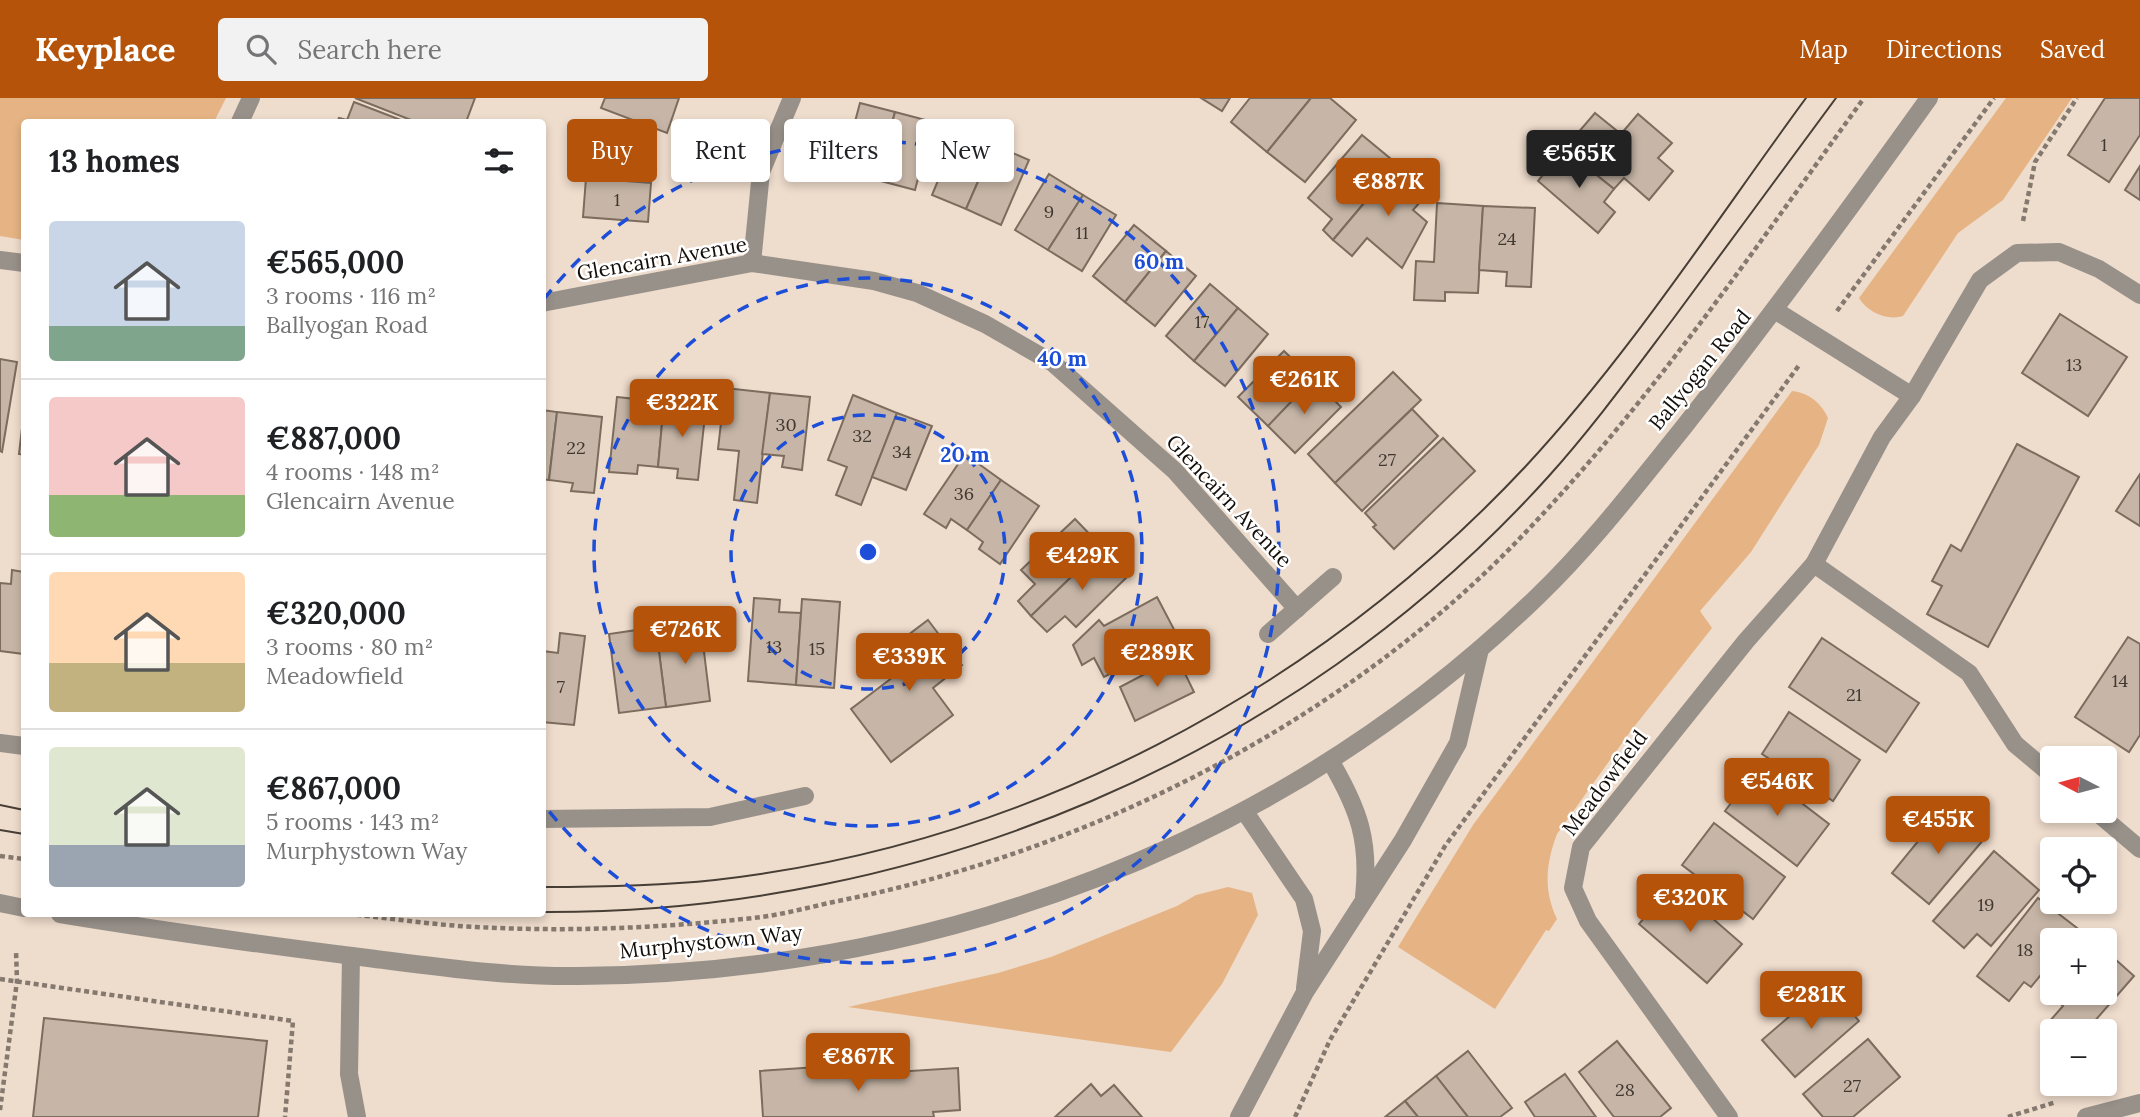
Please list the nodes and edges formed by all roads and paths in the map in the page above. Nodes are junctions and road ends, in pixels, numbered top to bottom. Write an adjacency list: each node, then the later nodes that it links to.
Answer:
1 (251, 98): 7 (street)
2 (792, 98): 11 (street)
3 (1864, 98): 37 (path)
4 (1929, 98): 14 (street, Ballyogan Road)
5 (1994, 98): 15 (path)
6 (2077, 98): 8 (path)
7 (241, 119)
8 (2017, 253): 12 (street); 16 (street, Meadowfield)
9 (0, 260): 10 (street)
10 (21, 263)
11 (752, 263): 13 (street, Glencairn Avenue); 19 (street, Glencairn Avenue)
12 (2140, 295)
13 (546, 302)
14 (1776, 311): 15 (street); 21 (street, Ballyogan Road)
15 (1814, 336): 16 (street); 49 (path)
16 (1912, 396): 17 (street, Meadowfield)
17 (1814, 564): 25 (street); 50 (street, Meadowfield)
18 (1333, 578): 19 (street)
19 (1297, 610): 20 (street)
20 (1268, 634)
21 (1480, 649): 24 (street, Ballyogan Road); 33 (street)
22 (0, 743): 23 (street)
23 (21, 746)
24 (1331, 762): 27 (street, Murphystown Way); 33 (street)
25 (2040, 765)
26 (805, 796): 28 (street)
27 (1245, 812): 39 (street, Murphystown Way); 42 (street)
28 (546, 819)
29 (2109, 823): 30 (street)
30 (2140, 849)
31 (0, 856): 32 (path)
32 (21, 859)
33 (1363, 901): 42 (street)
34 (0, 904): 35 (street)
35 (21, 908)
36 (81, 917): 39 (street, Murphystown Way)
37 (377, 917)
38 (16, 950): 41 (path)
39 (351, 956): 47 (street)
40 (0, 979): 41 (path)
41 (17, 981): 45 (path); 46 (path)
42 (1305, 992): 48 (street)
43 (2140, 1103): 52 (street)
44 (2064, 1109): 51 (path)
45 (0, 1110)
46 (285, 1117)
47 (357, 1117)
48 (1239, 1117)
49 (1296, 1117)
50 (1729, 1117)
51 (2008, 1117)
52 (2086, 1117)

